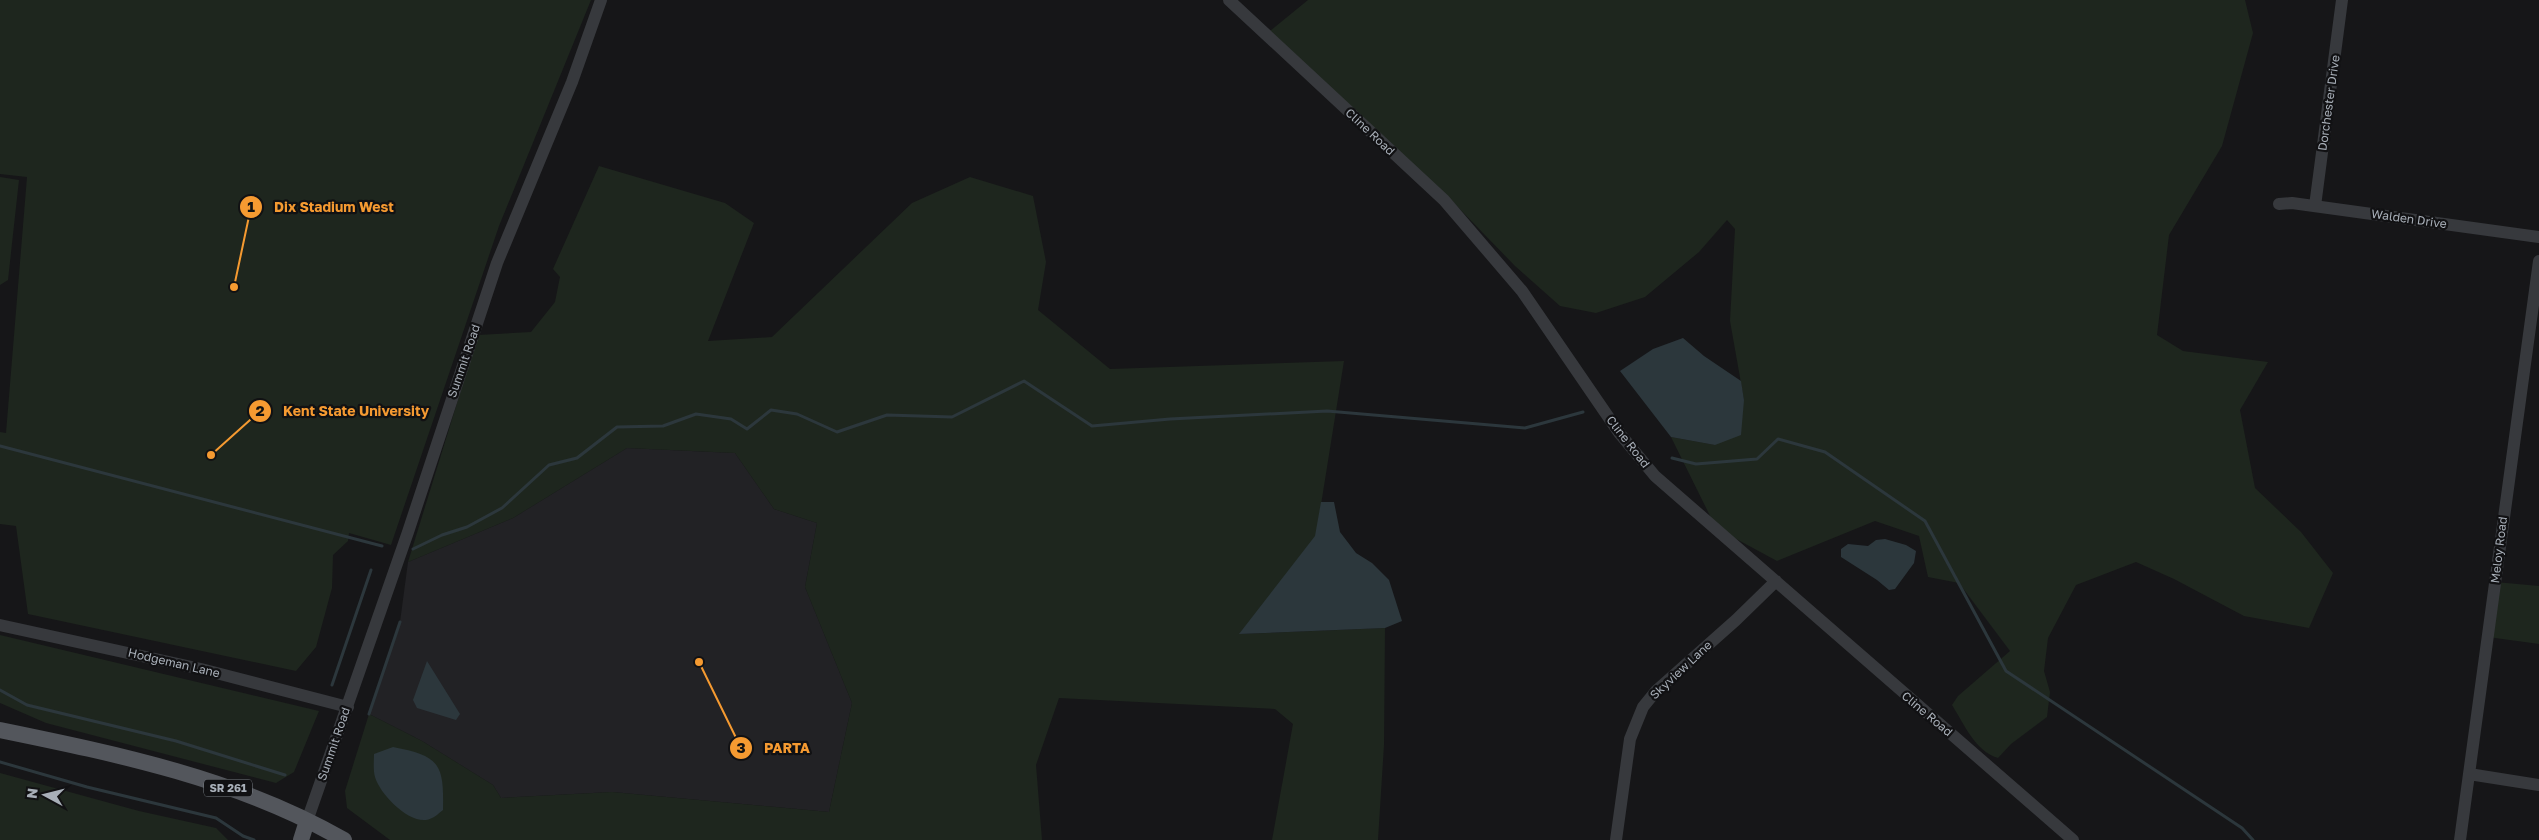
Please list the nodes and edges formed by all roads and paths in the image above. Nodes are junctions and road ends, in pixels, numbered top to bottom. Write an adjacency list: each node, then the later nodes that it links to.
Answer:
1 (601, 0): 10 (street, Summit Road)
2 (1229, 0): 8 (street, Cline Road)
3 (2342, 0): 5 (street, Dorchester Drive)
4 (2279, 204): 5 (street, Walden Drive)
5 (2315, 206): 6 (street, Walden Drive)
6 (2539, 237)
7 (2539, 261): 12 (street, Meloy Road)
8 (1776, 580): 17 (street, Skyview Lane); 18 (street, Cline Road)
9 (0, 625): 10 (street, Hodgeman Lane)
10 (348, 706): 14 (street, Summit Road)
11 (0, 730): 14 (main road, SR 261)
12 (2470, 774): 13 (street); 19 (street, Meloy Road)
13 (2539, 785)
14 (307, 821): 15 (main road, Summit Road); 16 (main road, SR 261)
15 (301, 840)
16 (344, 840)
17 (1616, 840)
18 (2073, 840)
19 (2460, 840)

